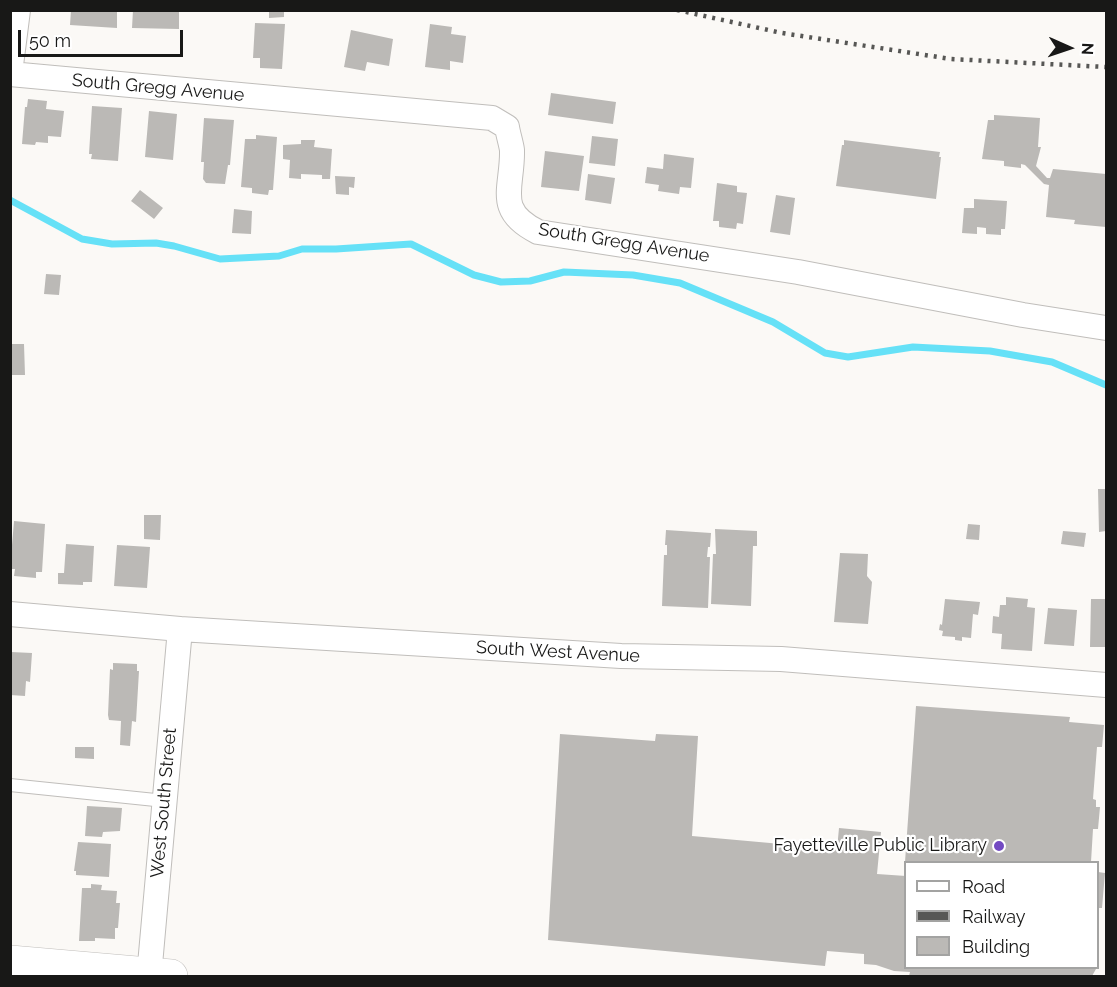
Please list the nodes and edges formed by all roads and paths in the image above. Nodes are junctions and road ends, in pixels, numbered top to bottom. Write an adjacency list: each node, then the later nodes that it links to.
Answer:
1 (18, 10): 2 (street)
2 (10, 74): 3 (street, South Gregg Avenue)
3 (1107, 328)
4 (10, 614): 5 (street, South West Avenue)
5 (180, 630): 6 (street, South West Avenue); 8 (street, West South Street)
6 (1107, 685)
7 (10, 785): 8 (lane)
8 (165, 801): 10 (street, West South Street)
9 (10, 962): 10 (street)
10 (156, 976)

